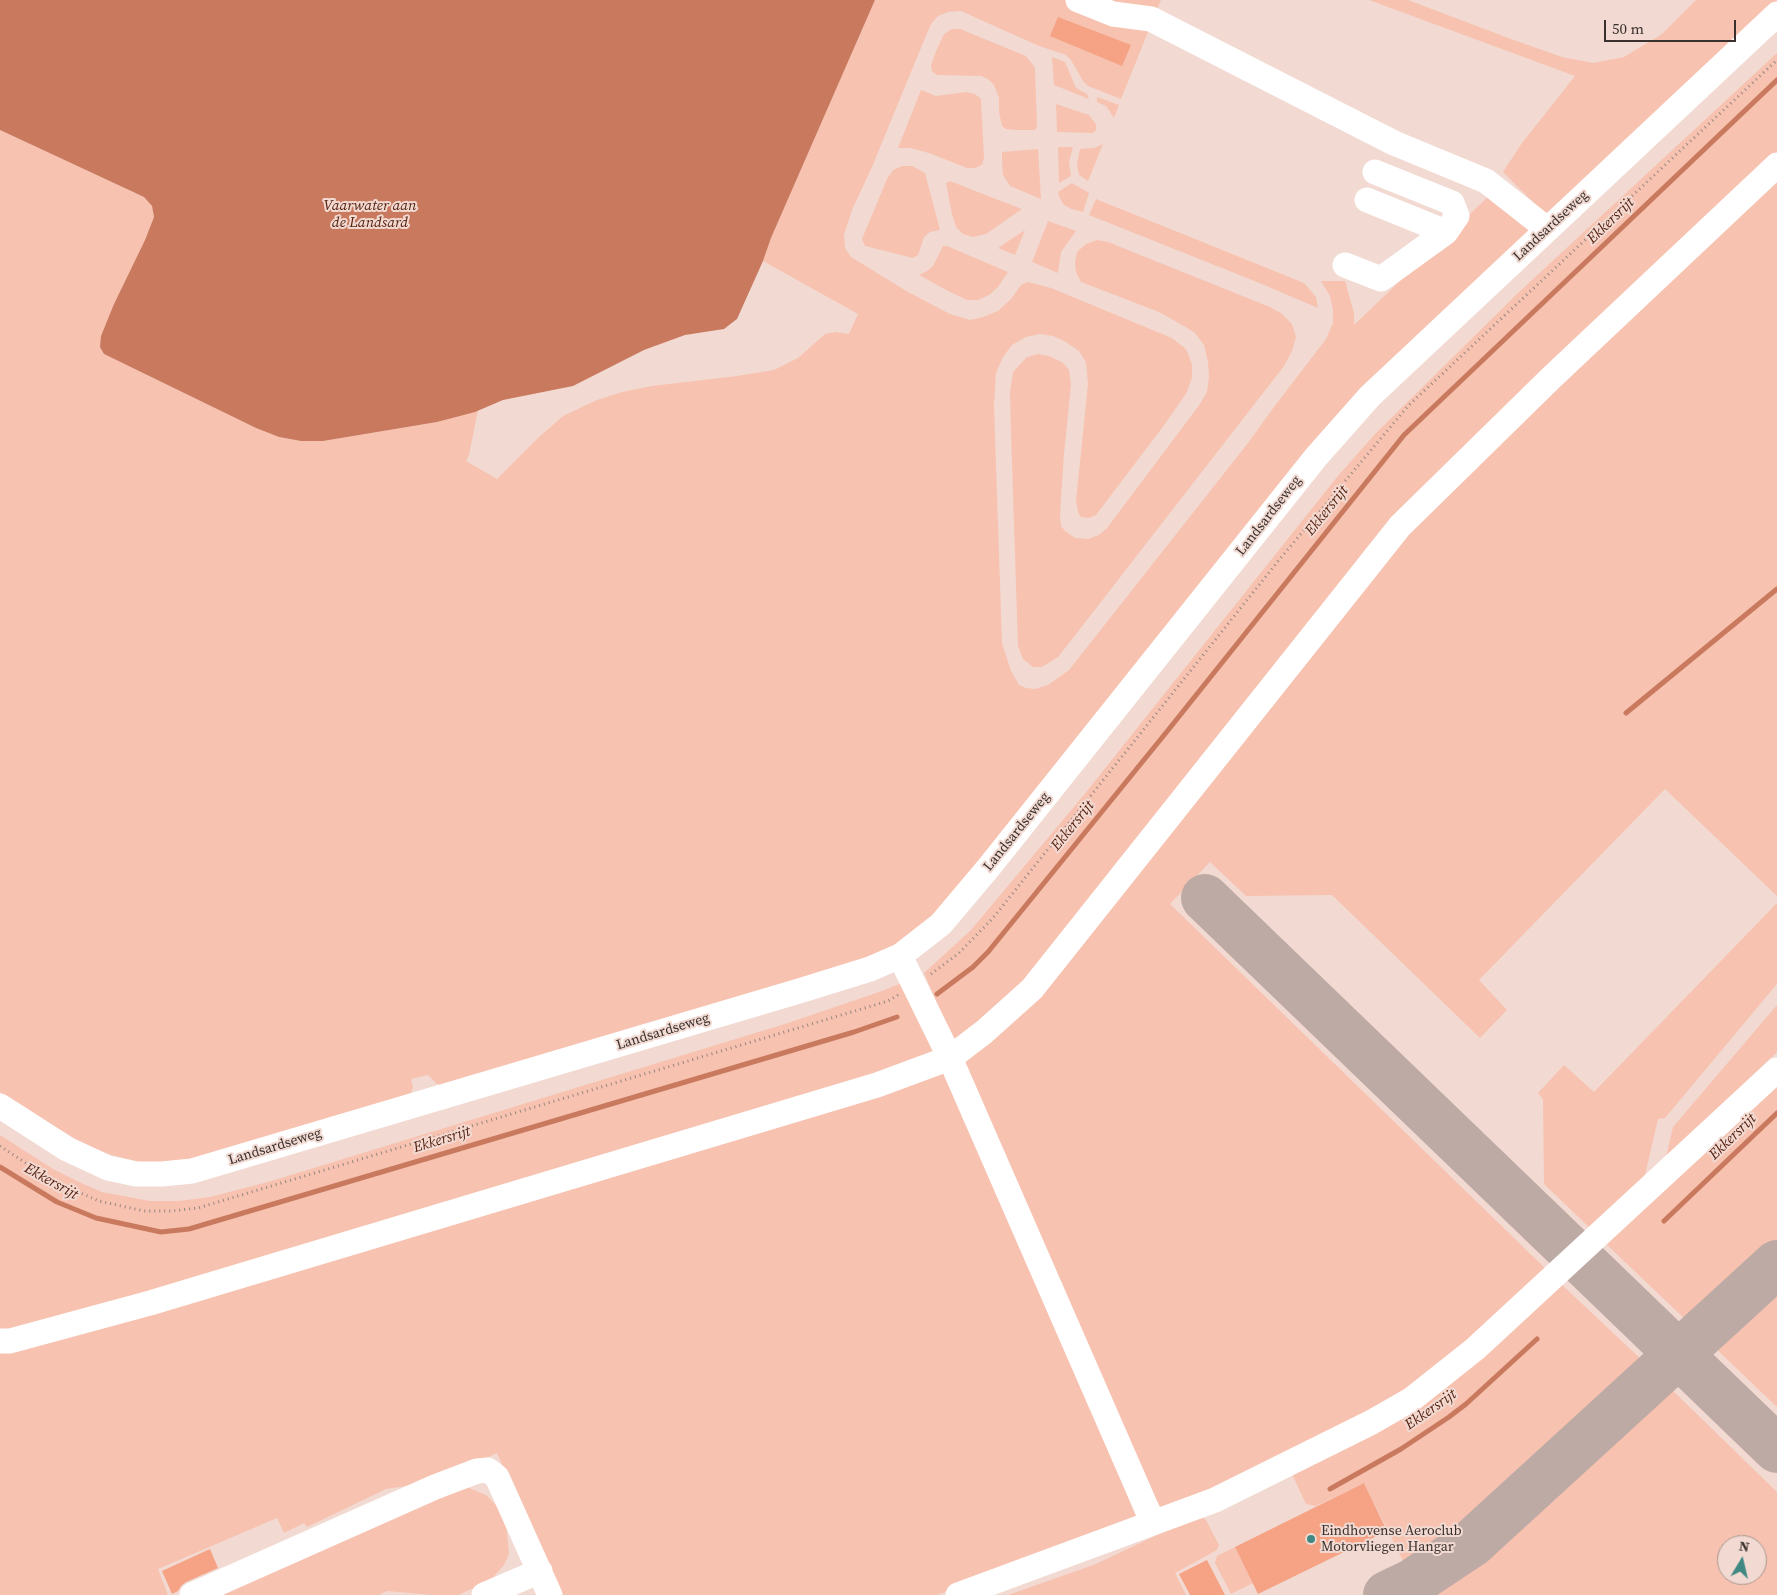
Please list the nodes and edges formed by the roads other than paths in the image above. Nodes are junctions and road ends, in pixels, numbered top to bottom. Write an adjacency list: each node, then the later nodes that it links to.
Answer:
1 (1078, 0): 6 (street)
2 (1777, 14): 6 (street, Landsardseweg)
3 (1777, 165): 10 (street)
4 (1375, 172): 7 (street)
5 (1367, 200): 7 (street)
6 (1547, 229): 9 (street, Landsardseweg)
7 (1446, 232): 8 (street)
8 (1345, 265)
9 (900, 956): 10 (street); 12 (street, Landsardseweg)
10 (950, 1058): 13 (street); 14 (street)
11 (1777, 1070): 14 (street)
12 (0, 1106)
13 (0, 1341)
14 (1153, 1523): 19 (street)
15 (540, 1571): 16 (street); 17 (street); 18 (street)
16 (192, 1595)
17 (484, 1595)
18 (550, 1595)
19 (958, 1595)

